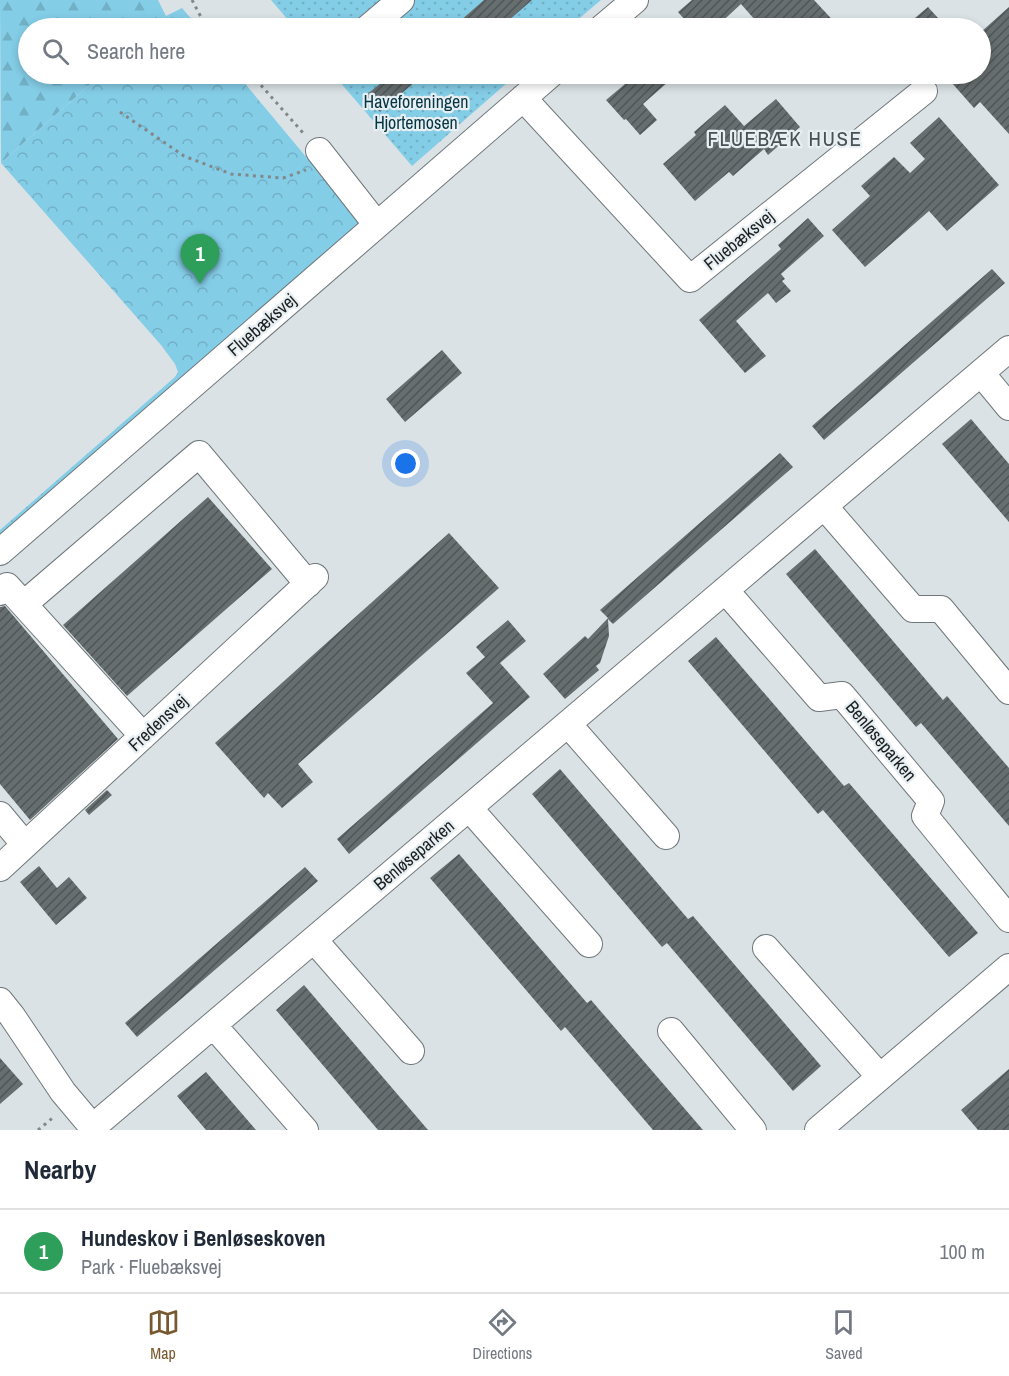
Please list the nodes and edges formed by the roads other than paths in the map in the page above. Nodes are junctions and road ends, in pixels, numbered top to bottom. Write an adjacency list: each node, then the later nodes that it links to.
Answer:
1 (401, 0): 3 (street)
2 (635, 0): 4 (street)
3 (380, 18)
4 (614, 18)
5 (539, 84): 7 (street, Fluebæksvej)
6 (924, 91): 7 (street, Fluebæksvej)
7 (523, 98): 9 (street, Fluebæksvej)
8 (322, 155): 9 (street)
9 (377, 225): 14 (street, Fluebæksvej)
10 (1009, 349): 11 (street, Benløseparken)
11 (981, 373): 12 (street); 13 (street, Benløseparken)
12 (1009, 407)
13 (824, 506): 15 (street, Benløseparken); 18 (street)
14 (0, 552)
15 (725, 590): 19 (street, Benløseparken); 26 (street, Benløseparken)
16 (0, 592): 17 (street)
17 (24, 604): 20 (street); 20 (street, Fredensvej)
18 (1009, 691)
19 (568, 724): 21 (street, Benløseparken); 23 (street)
20 (143, 736): 24 (street, Fredensvej)
21 (469, 808): 27 (street, Benløseparken); 28 (street)
22 (0, 815): 24 (street)
23 (666, 836)
24 (25, 845): 25 (street, Fredensvej)
25 (0, 868)
26 (1009, 919)
27 (314, 940): 32 (street, Benløseparken); 34 (street)
28 (589, 944)
29 (766, 948): 35 (street)
30 (1009, 967): 35 (street)
31 (0, 1001): 36 (street)
32 (213, 1025): 36 (street, Benløseparken); 37 (street)
33 (671, 1031): 38 (street)
34 (411, 1051)
35 (880, 1077): 39 (street)
36 (94, 1129)
37 (305, 1130)
38 (753, 1130)
39 (818, 1130)

